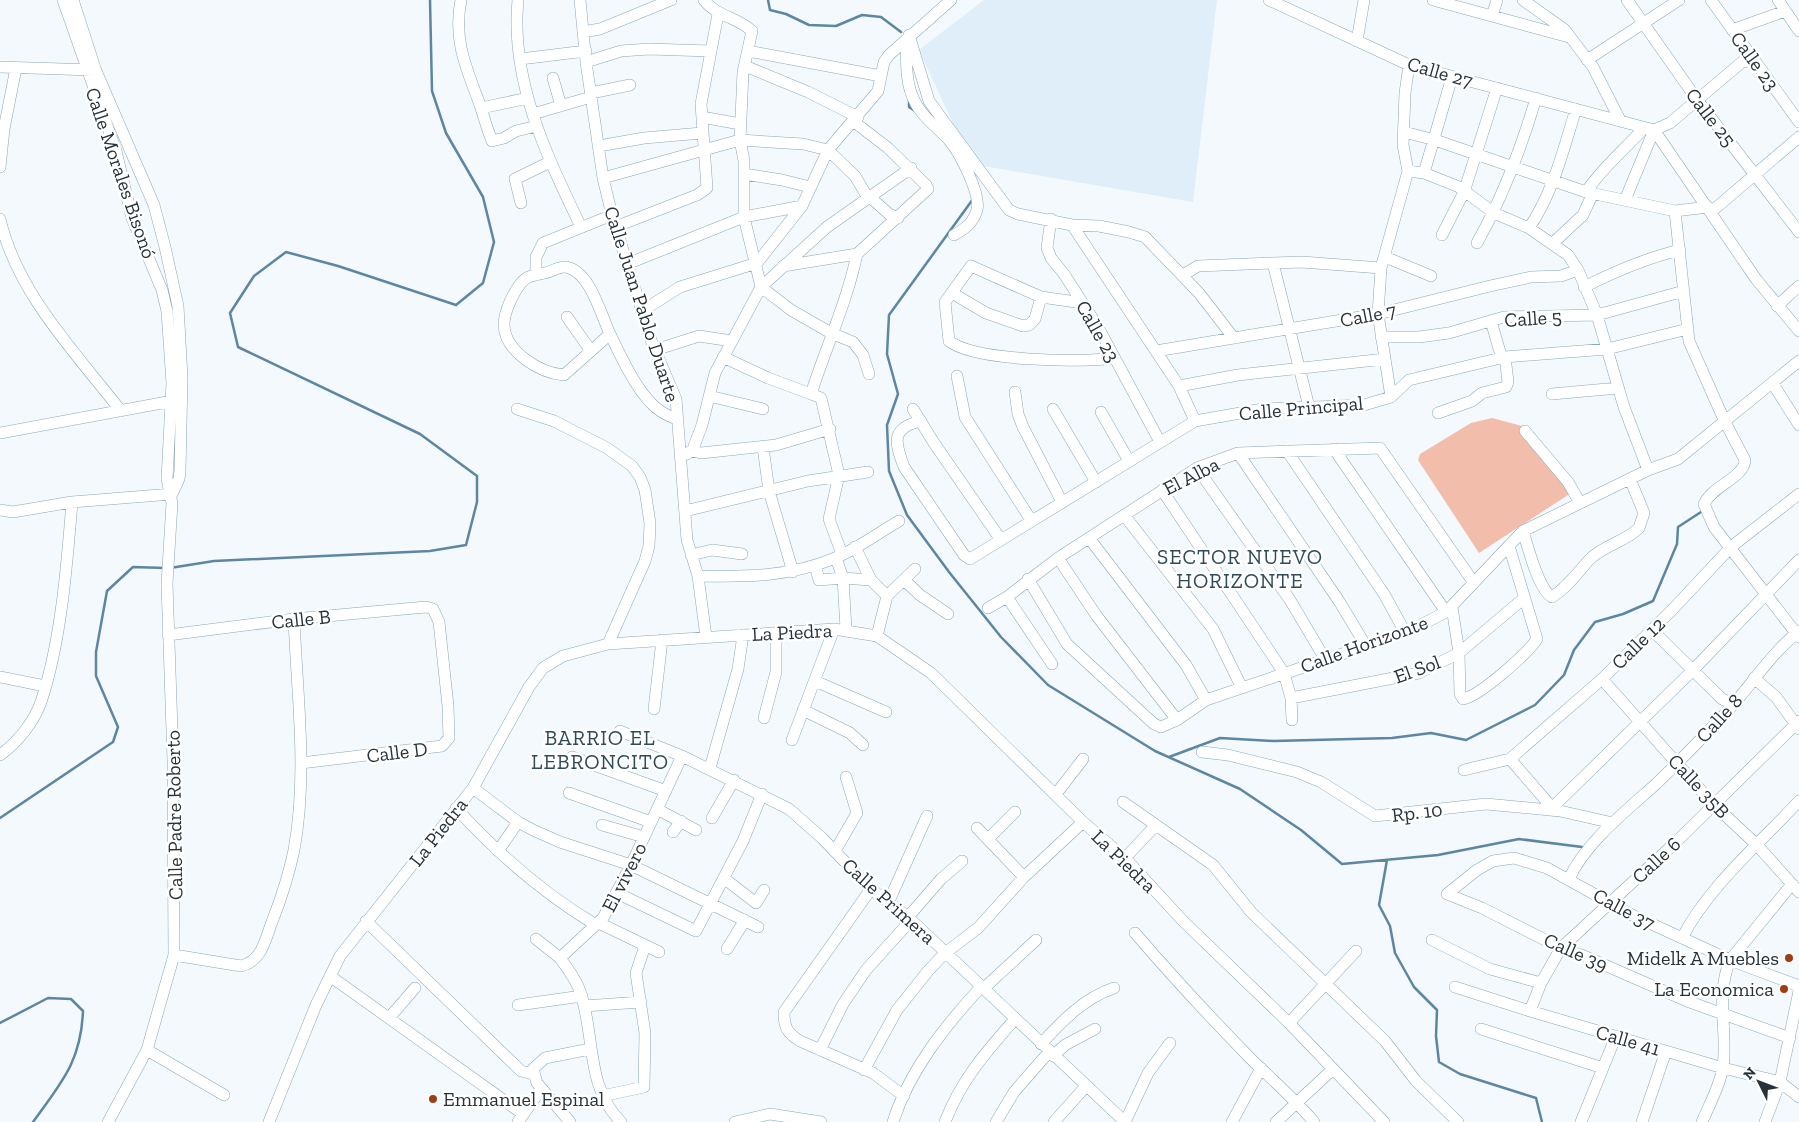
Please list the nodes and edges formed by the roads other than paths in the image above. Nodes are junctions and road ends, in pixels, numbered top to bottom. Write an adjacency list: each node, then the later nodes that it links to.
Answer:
1 (62, 0): 38 (street, Calle Morales Bisonó)
2 (73, 0): 38 (street, Calle Morales Bisonó)
3 (461, 0): 49 (street)
4 (518, 0): 31 (street)
5 (580, 0): 24 (street, Calle Juan Pablo Duarte)
6 (671, 0): 24 (street)
7 (704, 0): 19 (street)
8 (951, 0): 26 (street)
9 (1268, 0): 27 (street, Calle 27)
10 (1364, 0): 27 (street)
11 (1433, 0): 20 (street)
12 (1497, 0): 20 (street)
13 (1523, 0): 25 (street)
14 (1627, 0): 21 (street, Calle 25)
15 (1679, 0): 21 (street)
16 (1711, 0): 22 (street, Calle 23)
17 (1778, 0): 18 (street)
18 (1785, 11): 22 (street); 23 (street)
19 (718, 14): 28 (street); 29 (street)
20 (1492, 16): 25 (street)
21 (1643, 25): 32 (street); 47 (street, Calle 25)
22 (1732, 30): 33 (street, Calle 23)
23 (1799, 31)
24 (583, 32): 30 (street, Calle Juan Pablo Duarte)
25 (1569, 37): 32 (street)
26 (906, 38): 39 (street); 92 (street); 98 (street)
27 (1357, 41): 34 (street, Calle 27)
28 (748, 51): 35 (street); 39 (street)
29 (710, 52): 30 (street); 52 (street)
30 (586, 56): 31 (street); 44 (street, Calle Juan Pablo Duarte)
31 (520, 59): 45 (street)
32 (1588, 60): 54 (street)
33 (1753, 60): 47 (street); 55 (street, Calle 23)
34 (1409, 65): 40 (street, Calle 27); 59 (street)
35 (745, 66): 53 (street); 56 (street)
36 (0, 67): 37 (street)
37 (16, 68): 38 (street); 69 (street)
38 (91, 70): 154 (street, Calle Morales Bisonó); 154 (street, Calle Morales Bisonó)
39 (881, 76): 53 (street)
40 (1452, 77): 43 (street, Calle 27); 63 (street)
41 (553, 78): 48 (street)
42 (630, 85): 44 (street)
43 (1497, 88): 46 (street, Calle 27); 67 (street)
44 (591, 95): 48 (street); 64 (street, Calle Juan Pablo Duarte)
45 (528, 98): 49 (street); 51 (street)
46 (1536, 98): 50 (street, Calle 27); 71 (street)
47 (1698, 101): 58 (street); 75 (street, Calle 25)
48 (561, 106): 51 (street)
49 (481, 108): 57 (street)
50 (1576, 108): 54 (street, Calle 27); 77 (street)
51 (533, 114): 57 (street)
52 (702, 117): 56 (street); 60 (street)
53 (856, 119): 66 (street); 70 (street)
54 (1620, 120): 58 (street, Calle 27)
55 (1799, 122)
56 (740, 124): 62 (street)
57 (537, 126): 68 (street)
58 (1649, 129): 80 (street); 82 (street); 85 (street)
59 (1404, 132): 63 (street); 72 (street)
60 (702, 134): 64 (street); 65 (street)
61 (1799, 137): 75 (street)
62 (740, 140): 65 (street); 66 (street); 74 (street)
63 (1435, 140): 67 (street); 73 (street)
64 (599, 146): 76 (street, Calle Juan Pablo Duarte)
65 (704, 149): 76 (street); 94 (street)
66 (828, 150): 78 (street); 81 (street)
67 (1475, 155): 71 (street); 79 (street)
68 (550, 162): 83 (street); 95 (street)
69 (0, 167)
70 (911, 168): 81 (street); 90 (street)
71 (1513, 168): 77 (street); 87 (street)
72 (1408, 171): 73 (street); 106 (street)
73 (1424, 173): 79 (street)
74 (744, 174): 78 (street); 89 (street)
75 (1756, 174): 85 (street); 97 (street, Calle 25)
76 (603, 178): 88 (street, Calle Juan Pablo Duarte)
77 (1554, 183): 80 (street); 96 (street)
78 (810, 187): 84 (street)
79 (1464, 192): 87 (street); 99 (street)
80 (1590, 193): 82 (street); 101 (street)
81 (869, 198): 90 (street); 108 (street)
82 (1625, 200): 86 (street)
83 (521, 203)
84 (802, 206): 89 (street); 104 (street)
85 (1710, 209): 86 (street); 120 (street)
86 (1675, 211): 102 (street)
87 (1494, 213): 96 (street); 100 (street)
88 (612, 215): 94 (street, Calle Juan Pablo Duarte); 95 (street)
89 (744, 218): 104 (street); 107 (street)
90 (898, 218): 103 (street)
91 (0, 219): 159 (street)
92 (1051, 220): 93 (street); 119 (street, Calle 23)
93 (1072, 224): 111 (street); 137 (street)
94 (615, 226): 107 (street, Calle Juan Pablo Duarte)
95 (580, 227): 110 (street)
96 (1529, 228): 101 (street)
97 (1799, 232)
98 (954, 235)
99 (1442, 235)
100 (1476, 243)
101 (1552, 244): 109 (street)
102 (1680, 250): 115 (street); 116 (street)
103 (857, 254): 108 (street); 129 (street)
104 (757, 263): 114 (street); 121 (street)
105 (1273, 263): 106 (street); 111 (street); 126 (street)
106 (1383, 263): 112 (street); 122 (street)
107 (627, 264): 121 (street, Calle Juan Pablo Duarte)
108 (783, 266): 114 (street)
109 (1578, 270): 115 (street); 122 (street, Calle 7)
110 (536, 275): 130 (street); 136 (street)
111 (1183, 275): 131 (street)
112 (1431, 276)
113 (1799, 286): 120 (street)
114 (761, 287): 129 (street); 133 (street)
115 (1584, 287): 123 (street)
116 (1684, 291): 123 (street, Calle 5); 127 (street)
117 (952, 293): 118 (street); 118 (street); 139 (street)
118 (1041, 297): 119 (street)
119 (1083, 303): 139 (street, Calle 23)
120 (1778, 306): 128 (street)
121 (642, 311): 135 (street, Calle Juan Pablo Duarte)
122 (1378, 314): 126 (street, Calle 7); 132 (street)
123 (1596, 315): 125 (street, Calle 5); 134 (street)
124 (567, 317): 136 (street)
125 (1491, 321): 132 (street, Calle 5); 140 (street)
126 (1288, 328): 131 (street, Calle 7); 143 (street)
127 (1688, 330): 134 (street, Calle Principal); 166 (street)
128 (1799, 330)
129 (831, 333): 144 (street); 150 (street)
130 (610, 334): 136 (street); 163 (street)
131 (1233, 337): 137 (street, Calle 7)
132 (1381, 337): 141 (street)
133 (732, 341): 135 (street); 138 (street)
134 (1607, 349): 140 (street, Calle Principal); 148 (street)
135 (655, 350): 163 (street, Calle Juan Pablo Duarte)
136 (590, 351)
137 (1156, 351): 147 (street)
138 (724, 357): 150 (street); 152 (street)
139 (1114, 358): 171 (street, Calle 23)
140 (1503, 358): 153 (street, Calle Principal); 162 (street)
141 (1385, 359): 143 (street); 153 (street)
142 (1799, 361): 146 (street, Calle Horizonte)
143 (1301, 368): 147 (street); 155 (street)
144 (869, 374)
145 (957, 376): 194 (street)
146 (1773, 384): 166 (street, Calle Horizonte); 167 (street)
147 (1179, 386): 165 (street)
148 (1618, 388): 151 (street); 179 (street)
149 (1015, 392): 189 (street)
150 (811, 394): 168 (street)
151 (1552, 394)
152 (709, 396): 160 (street); 175 (street)
153 (1391, 397): 155 (street, Calle Principal)
154 (177, 400): 159 (street); 186 (street, Calle Morales Bisonó)
155 (1309, 406): 165 (street, Calle Principal)
156 (518, 409): 236 (street)
157 (913, 409): 164 (street)
158 (1053, 409): 183 (street)
159 (121, 410): 170 (street)
160 (763, 410)
161 (1101, 412): 177 (street)
162 (1438, 412)
163 (676, 419): 175 (street, Calle Juan Pablo Duarte)
164 (921, 421): 198 (street); 198 (street, Calle Principal)
165 (1196, 421): 171 (street, Calle Principal)
166 (1725, 422): 179 (street, Calle Horizonte); 199 (street)
167 (1799, 426)
168 (830, 429): 172 (street); 181 (street)
169 (1525, 431): 190 (street)
170 (0, 433)
171 (1160, 442): 177 (street, Calle Principal)
172 (762, 447): 175 (street); 185 (street)
173 (1334, 449): 174 (street, El Alba); 215 (street, El Alba); 222 (street)
174 (1287, 451): 176 (street, El Alba); 228 (street)
175 (687, 453): 192 (street, Calle Juan Pablo Duarte)
176 (1238, 453): 178 (street, El Alba); 237 (street)
177 (1130, 461): 183 (street, Calle Principal)
178 (1197, 468): 184 (street, El Alba); 239 (street)
179 (1648, 470): 182 (street, Calle Horizonte)
180 (868, 472): 181 (street)
181 (839, 475): 185 (street); 204 (street)
182 (1630, 479): 190 (street, Calle Horizonte); 196 (street)
183 (1096, 482): 189 (street, Calle Principal)
184 (1162, 490): 193 (street, El Alba); 242 (street)
185 (769, 491): 192 (street); 209 (street)
186 (172, 494): 188 (street); 231 (street, Calle Padre Roberto)
187 (1799, 494): 199 (street, Calle 12)
188 (72, 502): 191 (street); 247 (street)
189 (1062, 502): 194 (street, Calle Principal)
190 (1580, 502): 196 (street, Calle Horizonte)
191 (0, 510)
192 (686, 511): 203 (street, Calle Juan Pablo Duarte)
193 (1124, 515): 197 (street, El Alba); 248 (street)
194 (1032, 520): 198 (street, Calle Principal)
195 (899, 521): 201 (street)
196 (1522, 531): 200 (street, Calle Horizonte)
197 (1088, 538): 205 (street, El Alba); 250 (street)
198 (1001, 540)
199 (1727, 543): 216 (street); 227 (street, Calle 12)
200 (1510, 546): 215 (street, Calle Horizonte); 219 (street)
201 (855, 547): 204 (street); 213 (street)
202 (742, 554): 203 (street)
203 (691, 555): 210 (street, Calle Juan Pablo Duarte)
204 (839, 556): 207 (street); 211 (street)
205 (1058, 558): 212 (street, El Alba); 256 (street)
206 (1799, 560): 216 (street)
207 (815, 564): 209 (street); 211 (street)
208 (915, 569): 214 (street)
209 (793, 572): 210 (street)
210 (698, 576): 234 (street, Calle Juan Pablo Duarte)
211 (843, 578): 213 (street); 226 (street)
212 (1028, 579): 218 (street, El Alba); 256 (street, Calle Horizonte)
213 (871, 580): 217 (street)
214 (904, 580): 217 (street); 223 (street)
215 (1474, 583): 222 (street, Calle Horizonte)
216 (1766, 592): 230 (street); 241 (street)
217 (887, 596): 233 (street)
218 (1007, 597): 220 (street, El Alba); 240 (street)
219 (1523, 599): 238 (street, El Sol); 238 (street)
220 (988, 608)
221 (433, 609): 224 (street, Calle B); 269 (street, Calle D)
222 (1449, 610): 228 (street, Calle Horizonte); 238 (street)
223 (948, 614)
224 (294, 619): 231 (street, Calle B); 269 (street)
225 (834, 629): 226 (street, La Piedra); 229 (street, La Piedra); 246 (street)
226 (846, 629): 233 (street, La Piedra)
227 (1652, 630): 241 (street); 245 (street, Calle 12)
228 (1405, 632): 237 (street, Calle Horizonte)
229 (776, 633): 232 (street, La Piedra); 255 (street)
230 (1798, 634): 244 (street, Calle 8)
231 (168, 635): 334 (street, Calle Padre Roberto)
232 (744, 635): 234 (street, La Piedra); 271 (street)
233 (877, 636): 279 (street, La Piedra)
234 (706, 637): 235 (street, La Piedra)
235 (662, 640): 236 (street, La Piedra); 252 (street)
236 (608, 644): 275 (street, La Piedra)
237 (1366, 646): 239 (street, Calle Horizonte)
238 (1459, 653): 249 (street, El Sol)
239 (1325, 659): 242 (street, Calle Horizonte)
240 (1052, 664)
241 (1692, 671): 251 (street); 258 (street)
242 (1284, 674): 248 (street, Calle Horizonte); 249 (street)
243 (0, 677): 247 (street)
244 (1754, 678): 251 (street, Calle 8); 259 (street)
245 (1602, 679): 258 (street, Calle 35B); 268 (street, Calle 12)
246 (814, 681): 253 (street); 254 (street)
247 (45, 686): 264 (street)
248 (1242, 688): 250 (street, Calle Horizonte)
249 (1291, 698): 257 (street)
250 (1206, 700): 256 (street, Calle Horizonte)
251 (1733, 704): 270 (street, Calle 8)
252 (654, 709)
253 (803, 710): 261 (street); 262 (street)
254 (886, 712)
255 (764, 718)
256 (1177, 720)
257 (1292, 720)
258 (1640, 721): 270 (street, Calle 35B); 285 (street)
259 (1798, 725): 282 (street, Calle 6)
260 (620, 731): 265 (street, Calle Primera)
261 (792, 740)
262 (863, 745)
263 (1202, 752): 285 (street, Rp. 10)
264 (0, 755)
265 (682, 756): 271 (street, Calle Primera); 276 (street, El vivero)
266 (572, 757): 276 (street)
267 (1083, 759): 279 (street)
268 (1510, 759): 272 (street, Calle 12); 285 (street)
269 (301, 763): 334 (street)
270 (1677, 764): 282 (street, Calle 35B); 293 (street, Calle 8)
271 (710, 768): 274 (street, Calle Primera)
272 (1464, 770)
273 (846, 777): 303 (street)
274 (734, 780): 278 (street, Calle Primera); 288 (street)
275 (473, 788): 283 (street, La Piedra); 290 (street)
276 (666, 791): 284 (street, El vivero)
277 (569, 793): 291 (street)
278 (762, 794): 303 (street, Calle Primera); 308 (street)
279 (1056, 794): 292 (street, La Piedra)
280 (1799, 801): 301 (street)
281 (1123, 802): 295 (street)
282 (1713, 804): 301 (street, Calle 35B); 316 (street, Calle 6)
283 (456, 808): 302 (street); 320 (street, La Piedra)
284 (657, 809): 289 (street); 291 (street, El vivero)
285 (1555, 810): 293 (street, Rp. 10)
286 (1015, 812): 300 (street)
287 (927, 816): 315 (street)
288 (712, 818)
289 (681, 821): 297 (street); 298 (street)
290 (518, 822): 302 (street); 306 (street)
291 (651, 822): 299 (street, El vivero)
292 (1083, 822): 304 (street, La Piedra); 307 (street)
293 (1613, 823): 309 (street, Calle 8)
294 (602, 825): 299 (street)
295 (1156, 825): 304 (street); 339 (street)
296 (977, 828): 300 (street)
297 (696, 830)
298 (673, 832)
299 (644, 837): 306 (street, El vivero)
300 (988, 840): 307 (street)
301 (1757, 845): 310 (street, Calle 35B); 324 (street)
302 (498, 851): 321 (street)
303 (835, 851): 311 (street, Calle Primera)
304 (1125, 858): 353 (street, La Piedra)
305 (962, 861): 318 (street)
306 (631, 865): 313 (street, El vivero); 317 (street)
307 (1024, 877): 333 (street)
308 (724, 878): 312 (street); 317 (street)
309 (1569, 878): 314 (street, Calle 37); 316 (street, Calle 37)
310 (1795, 888): 336 (street)
311 (871, 889): 315 (street, Calle Primera); 361 (street)
312 (764, 890)
313 (617, 893): 317 (street); 321 (street, El vivero)
314 (1447, 894): 329 (street, Calle 39)
315 (889, 901): 318 (street, Calle Primera)
316 (1609, 902): 324 (street, Calle 37); 329 (street, Calle 6)
317 (711, 903): 319 (street)
318 (910, 918): 333 (street, Calle Primera); 361 (street)
319 (745, 920): 322 (street); 330 (street)
320 (366, 921): 337 (street, La Piedra); 369 (street)
321 (597, 924): 328 (street); 335 (street, El vivero)
322 (758, 927)
323 (1135, 933): 364 (street)
324 (1682, 938): 336 (street, Calle 37)
325 (536, 939): 335 (street)
326 (1036, 940): 343 (street)
327 (1432, 940): 338 (street)
328 (645, 946): 332 (street); 347 (street)
329 (1561, 948): 338 (street, Calle 6); 350 (street, Calle 39)
330 (727, 949)
331 (1356, 951): 339 (street)
332 (659, 952)
333 (946, 953): 343 (street, Calle Primera); 367 (street)
334 (174, 955): 360 (street, Calle Padre Roberto)
335 (560, 958): 346 (street)
336 (1730, 960): 340 (street, Calle 37); 350 (street)
337 (330, 976): 351 (street); 380 (street, La Piedra)
338 (1541, 983): 349 (street, Calle 6)
339 (1324, 985): 353 (street); 394 (street)
340 (1799, 986)
341 (1455, 987): 349 (street, Calle 41)
342 (415, 988): 351 (street)
343 (982, 988): 352 (street, Calle Primera); 375 (street)
344 (1114, 988): 362 (street)
345 (1799, 992): 357 (street)
346 (583, 1001): 347 (street); 348 (street); 359 (street)
347 (641, 1002): 374 (street)
348 (518, 1005)
349 (1530, 1011): 356 (street, Calle 41)
350 (1722, 1013): 357 (street, Calle 39); 366 (street)
351 (389, 1018): 378 (street)
352 (1015, 1019): 362 (street, Calle Primera); 386 (street)
353 (1289, 1023): 368 (street, La Piedra)
354 (1095, 1029): 362 (street)
355 (1481, 1029): 365 (street)
356 (1616, 1036): 363 (street, Calle 41); 365 (street)
357 (1790, 1038): 370 (street)
358 (1170, 1043): 389 (street)
359 (590, 1049): 369 (street); 374 (street)
360 (148, 1050): 373 (street); 379 (street, Calle Padre Roberto)
361 (820, 1050): 367 (street)
362 (1048, 1051): 371 (street, Calle Primera); 387 (street)
363 (1666, 1051): 366 (street, Calle 41); 396 (street)
364 (1261, 1068): 377 (street); 390 (street)
365 (1603, 1068): 395 (street)
366 (1723, 1068): 370 (street, Calle 41); 397 (street)
367 (864, 1070): 375 (street)
368 (1332, 1070): 377 (street); 393 (street, La Piedra)
369 (533, 1074): 372 (street)
370 (1780, 1082): 376 (street, Calle 41); 398 (street)
371 (1086, 1086): 388 (street); 389 (street, Calle Primera)
372 (541, 1089): 378 (street); 381 (street)
373 (224, 1095)
374 (602, 1096): 382 (street)
375 (904, 1096): 385 (street)
376 (1799, 1097)
377 (1297, 1101): 391 (street); 392 (street)
378 (521, 1120)
379 (108, 1122)
380 (269, 1122)
381 (570, 1122)
382 (621, 1122)
383 (735, 1122): 384 (street)
384 (821, 1122)
385 (893, 1122)
386 (945, 1122)
387 (996, 1122)
388 (1054, 1122)
389 (1125, 1122)
390 (1232, 1122)
391 (1276, 1122)
392 (1314, 1122)
393 (1384, 1122)
394 (1458, 1122)
395 (1581, 1122)
396 (1642, 1122)
397 (1702, 1122)
398 (1765, 1122)

